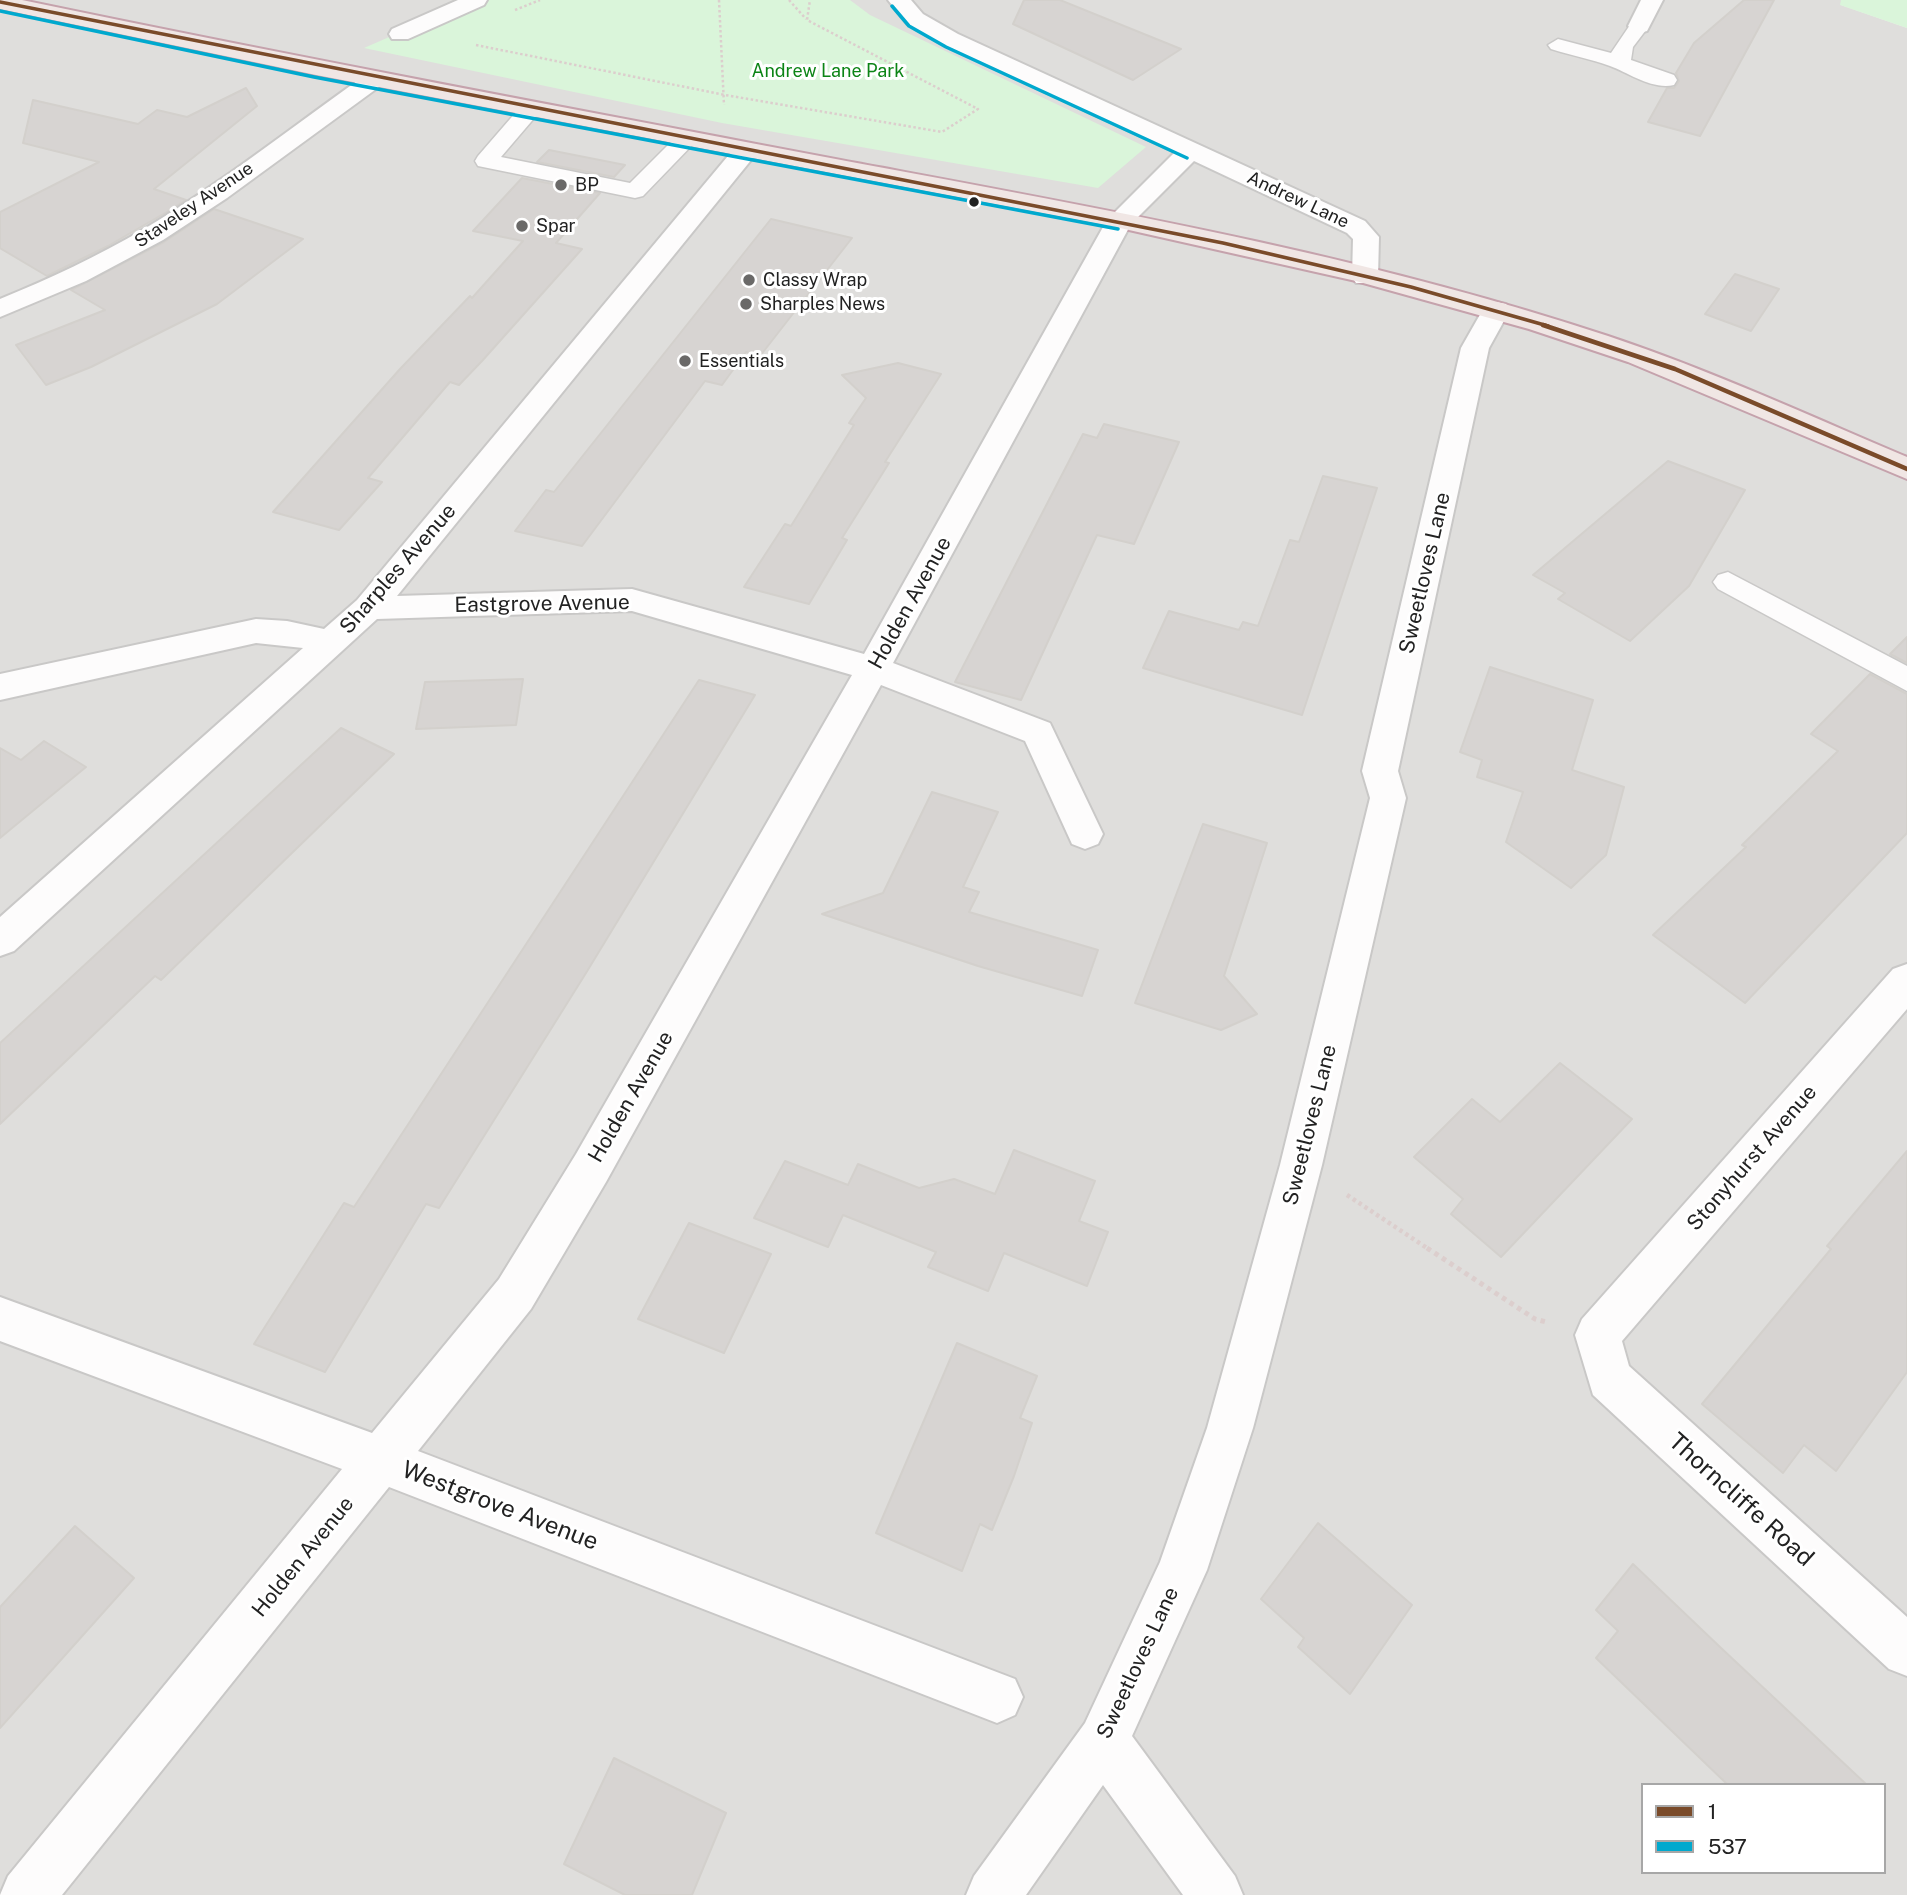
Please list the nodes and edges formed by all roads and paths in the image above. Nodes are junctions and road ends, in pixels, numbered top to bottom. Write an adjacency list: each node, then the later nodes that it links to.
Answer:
1 (476, 0): 11 (street)
2 (719, 0): 17 (path)
3 (789, 0): 9 (path)
4 (810, 0): 9 (path)
5 (899, 0): 21 (street, Andrew Lane)
6 (1652, 0): 10 (street)
7 (0, 2): 8 (highway)
8 (32, 4): 15 (highway)
9 (807, 20): 17 (path)
10 (1639, 26): 14 (lane)
11 (400, 34)
12 (465, 42): 17 (path)
13 (1558, 45): 14 (lane)
14 (1620, 62): 16 (lane)
15 (375, 79): 18 (highway); 24 (street, Staveley Avenue)
16 (1667, 80)
17 (725, 95): 20 (path)
18 (531, 109): 19 (highway); 19 (lane)
19 (688, 138): 20 (highway)
20 (733, 147): 22 (highway); 28 (street, Sharples Avenue)
21 (1191, 150): 22 (street); 23 (street, Andrew Lane)
22 (1120, 220): 23 (highway); 30 (street, Holden Avenue)
23 (1365, 277): 25 (highway)
24 (0, 309)
25 (1496, 310): 26 (highway); 36 (street, Sweetloves Lane)
26 (1907, 469)
27 (1728, 582): 31 (lane)
28 (369, 608): 29 (street, Sharples Avenue); 30 (street, Eastgrove Avenue)
29 (332, 643): 32 (street); 34 (street, Sharples Avenue)
30 (873, 668): 33 (street, Eastgrove Avenue); 39 (street, Holden Avenue)
31 (1907, 680)
32 (0, 687)
33 (1085, 834)
34 (0, 940)
35 (1907, 981): 38 (street, Stonyhurst Avenue)
36 (1301, 1165): 38 (path); 42 (street, Sweetloves Lane)
37 (0, 1319): 39 (street, Westgrove Avenue)
38 (1598, 1335): 40 (street, Thorncliffe Road)
39 (383, 1461): 41 (street, Westgrove Avenue); 43 (street, Holden Avenue)
40 (1907, 1651)
41 (997, 1697)
42 (1103, 1741): 44 (street, Sweetloves Lane); 45 (street)
43 (27, 1895)
44 (993, 1895)
45 (1216, 1895)

